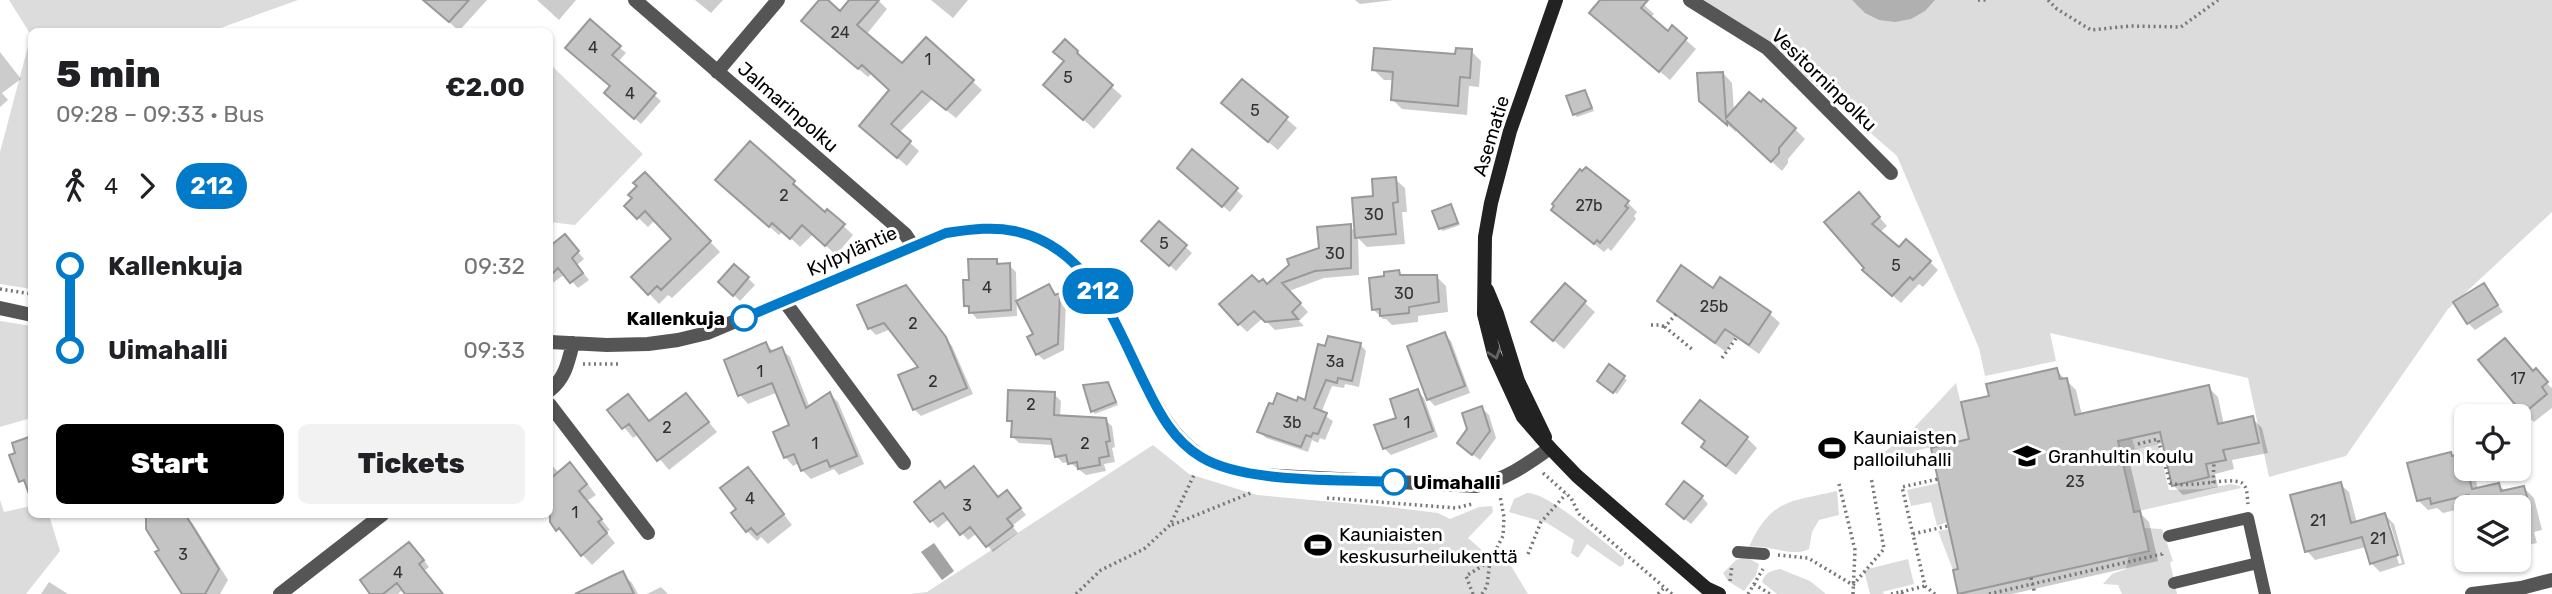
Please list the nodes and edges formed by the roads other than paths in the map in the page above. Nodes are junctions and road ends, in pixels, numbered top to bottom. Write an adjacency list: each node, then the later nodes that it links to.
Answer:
1 (635, 0): 5 (street, Jalmarinpolku)
2 (778, 0): 5 (street)
3 (1556, 0): 15 (street, Asematie)
4 (1690, 0): 6 (street, Vesitorninpolku)
5 (717, 72): 7 (street, Jalmarinpolku)
6 (1891, 173)
7 (913, 246): 8 (street, Kylpyläntie); 15 (street, Kylpyläntie)
8 (785, 302): 12 (street, Kylpyläntie); 16 (street)
9 (0, 309): 10 (street)
10 (28, 314)
11 (553, 342): 12 (street, Kylpyläntie)
12 (573, 344): 13 (street)
13 (553, 388)
14 (553, 409): 18 (street)
15 (1550, 448): 25 (street, Asematie)
16 (904, 463)
17 (378, 518): 26 (street)
18 (648, 533)
19 (2169, 536): 22 (lane)
20 (1764, 554): 21 (lane)
21 (1735, 556)
22 (2258, 563): 24 (lane); 27 (lane)
23 (2552, 580): 28 (street)
24 (2174, 583)
25 (1716, 590)
26 (280, 594)
27 (2265, 594)
28 (2472, 594)

